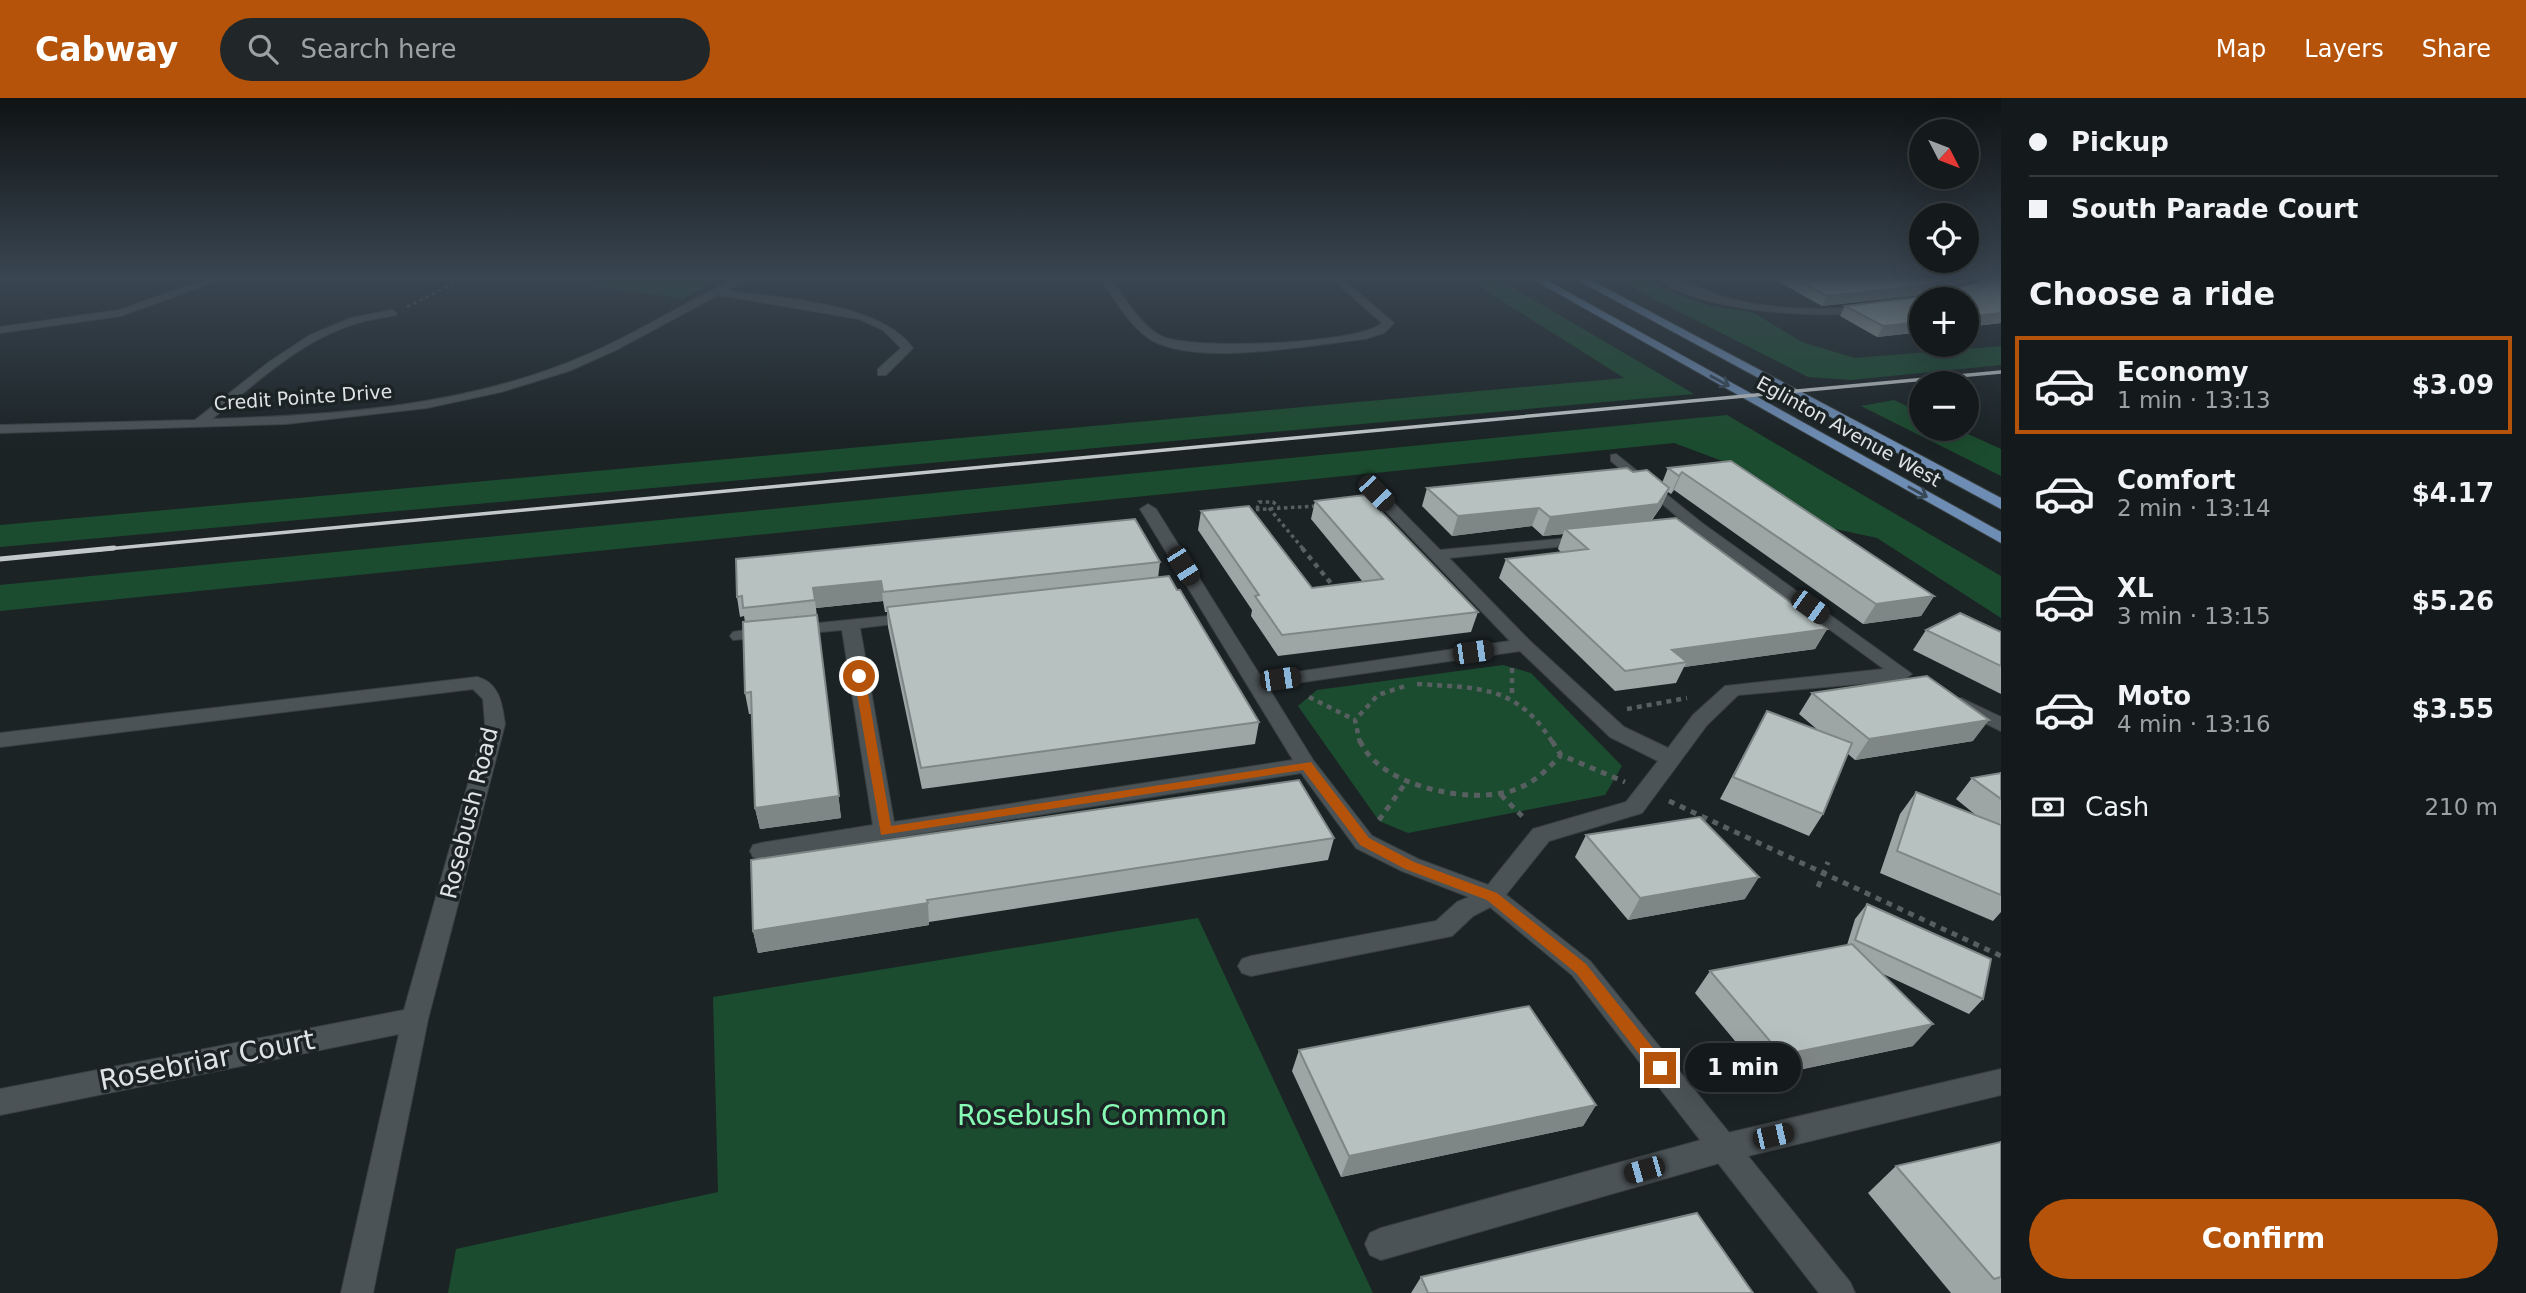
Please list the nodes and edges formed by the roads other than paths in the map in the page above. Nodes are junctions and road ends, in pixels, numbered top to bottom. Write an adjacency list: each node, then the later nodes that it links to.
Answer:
1 (328, 332): 9 (street)
2 (641, 332): 9 (street, Credit Pointe Drive)
3 (895, 332): 8 (street)
4 (1151, 332): 5 (street)
5 (1378, 332)
6 (1632, 332): 18 (main road, Eglinton Avenue West, one-way to 18)
7 (1679, 332): 13 (main road, Eglinton Avenue West)
8 (882, 372)
9 (198, 424): 10 (street, Credit Pointe Drive)
10 (0, 429)
11 (1616, 457): 15 (street)
12 (1376, 493): 19 (street)
13 (2001, 504)
14 (1147, 509): 25 (street)
15 (1697, 526): 16 (street); 24 (street)
16 (1669, 529)
17 (1601, 537): 19 (street)
18 (2001, 538)
19 (1437, 555): 23 (street)
20 (933, 614): 21 (street)
21 (850, 624): 22 (street); 32 (street)
22 (739, 636)
23 (1524, 645): 25 (street); 30 (street)
24 (1900, 673): 26 (street); 30 (street)
25 (1257, 683): 31 (street)
26 (1922, 684)
27 (1945, 696): 28 (street)
28 (2001, 725)
29 (0, 740): 36 (street, Rosebush Road)
30 (1670, 758): 34 (street)
31 (1306, 765): 32 (street); 34 (street)
32 (885, 832): 33 (street)
33 (761, 851)
34 (1492, 897): 35 (street); 39 (street)
35 (1251, 966)
36 (415, 1019): 38 (street, Rosebriar Court); 41 (street, Rosebush Road)
37 (2001, 1082): 39 (street)
38 (0, 1102)
39 (1723, 1147): 40 (street); 42 (street)
40 (1381, 1244)
41 (357, 1293)
42 (1839, 1293)

